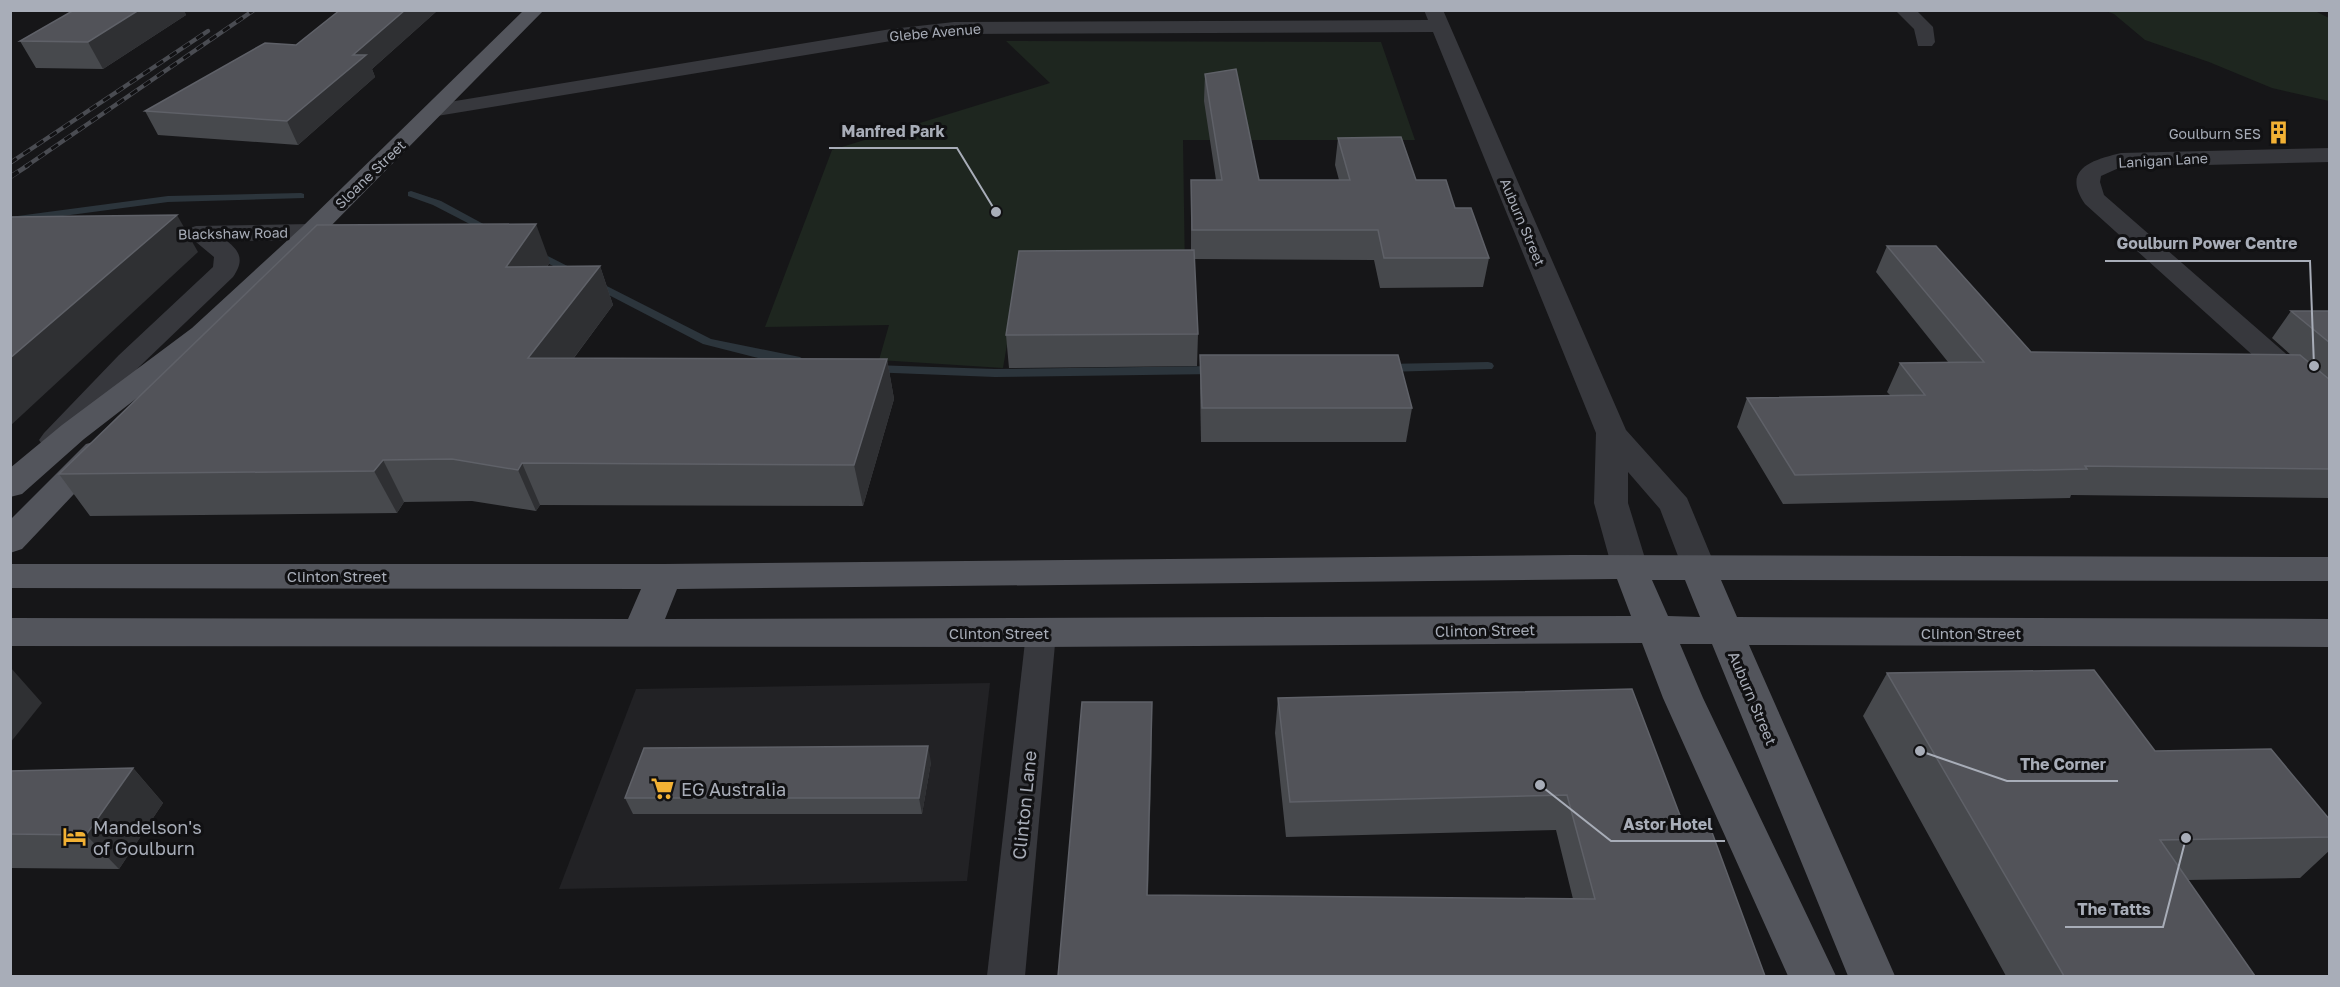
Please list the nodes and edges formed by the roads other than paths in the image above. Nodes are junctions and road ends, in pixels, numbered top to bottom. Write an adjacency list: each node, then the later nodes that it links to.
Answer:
1 (535, 10): 5 (main road, Sloane Street)
2 (1904, 10): 4 (street)
3 (1436, 18): 5 (street, Glebe Avenue); 10 (street, Auburn Street)
4 (1925, 42)
5 (437, 110): 7 (main road, Sloane Street)
6 (2330, 155): 9 (street, Lanigan Lane)
7 (311, 232): 8 (main road, Sloane Street); 11 (street, Blackshaw Road)
8 (202, 334): 11 (main road, Sloane Street); 12 (main road, Sloane Street)
9 (2330, 408)
10 (1612, 433): 13 (street, Auburn Street); 14 (street, Auburn Street)
11 (18, 479)
12 (10, 541)
13 (1630, 568): 14 (main road, Clinton Street); 17 (main road, Clinton Street); 18 (main road, Auburn Street)
14 (1698, 568): 15 (main road, Clinton Street); 19 (main road, Auburn Street)
15 (2330, 569)
16 (10, 576): 17 (main road, Clinton Street)
17 (664, 577): 21 (main road)
18 (1654, 631): 19 (main road, Clinton Street); 22 (main road, Clinton Street); 25 (main road, Auburn Street)
19 (1724, 631): 23 (main road, Clinton Street); 26 (main road, Auburn Street)
20 (10, 632): 21 (main road, Clinton Street)
21 (641, 633): 22 (main road, Clinton Street)
22 (1041, 633): 24 (lane, Clinton Lane)
23 (2330, 633)
24 (1006, 976)
25 (1812, 976)
26 (1871, 976)

